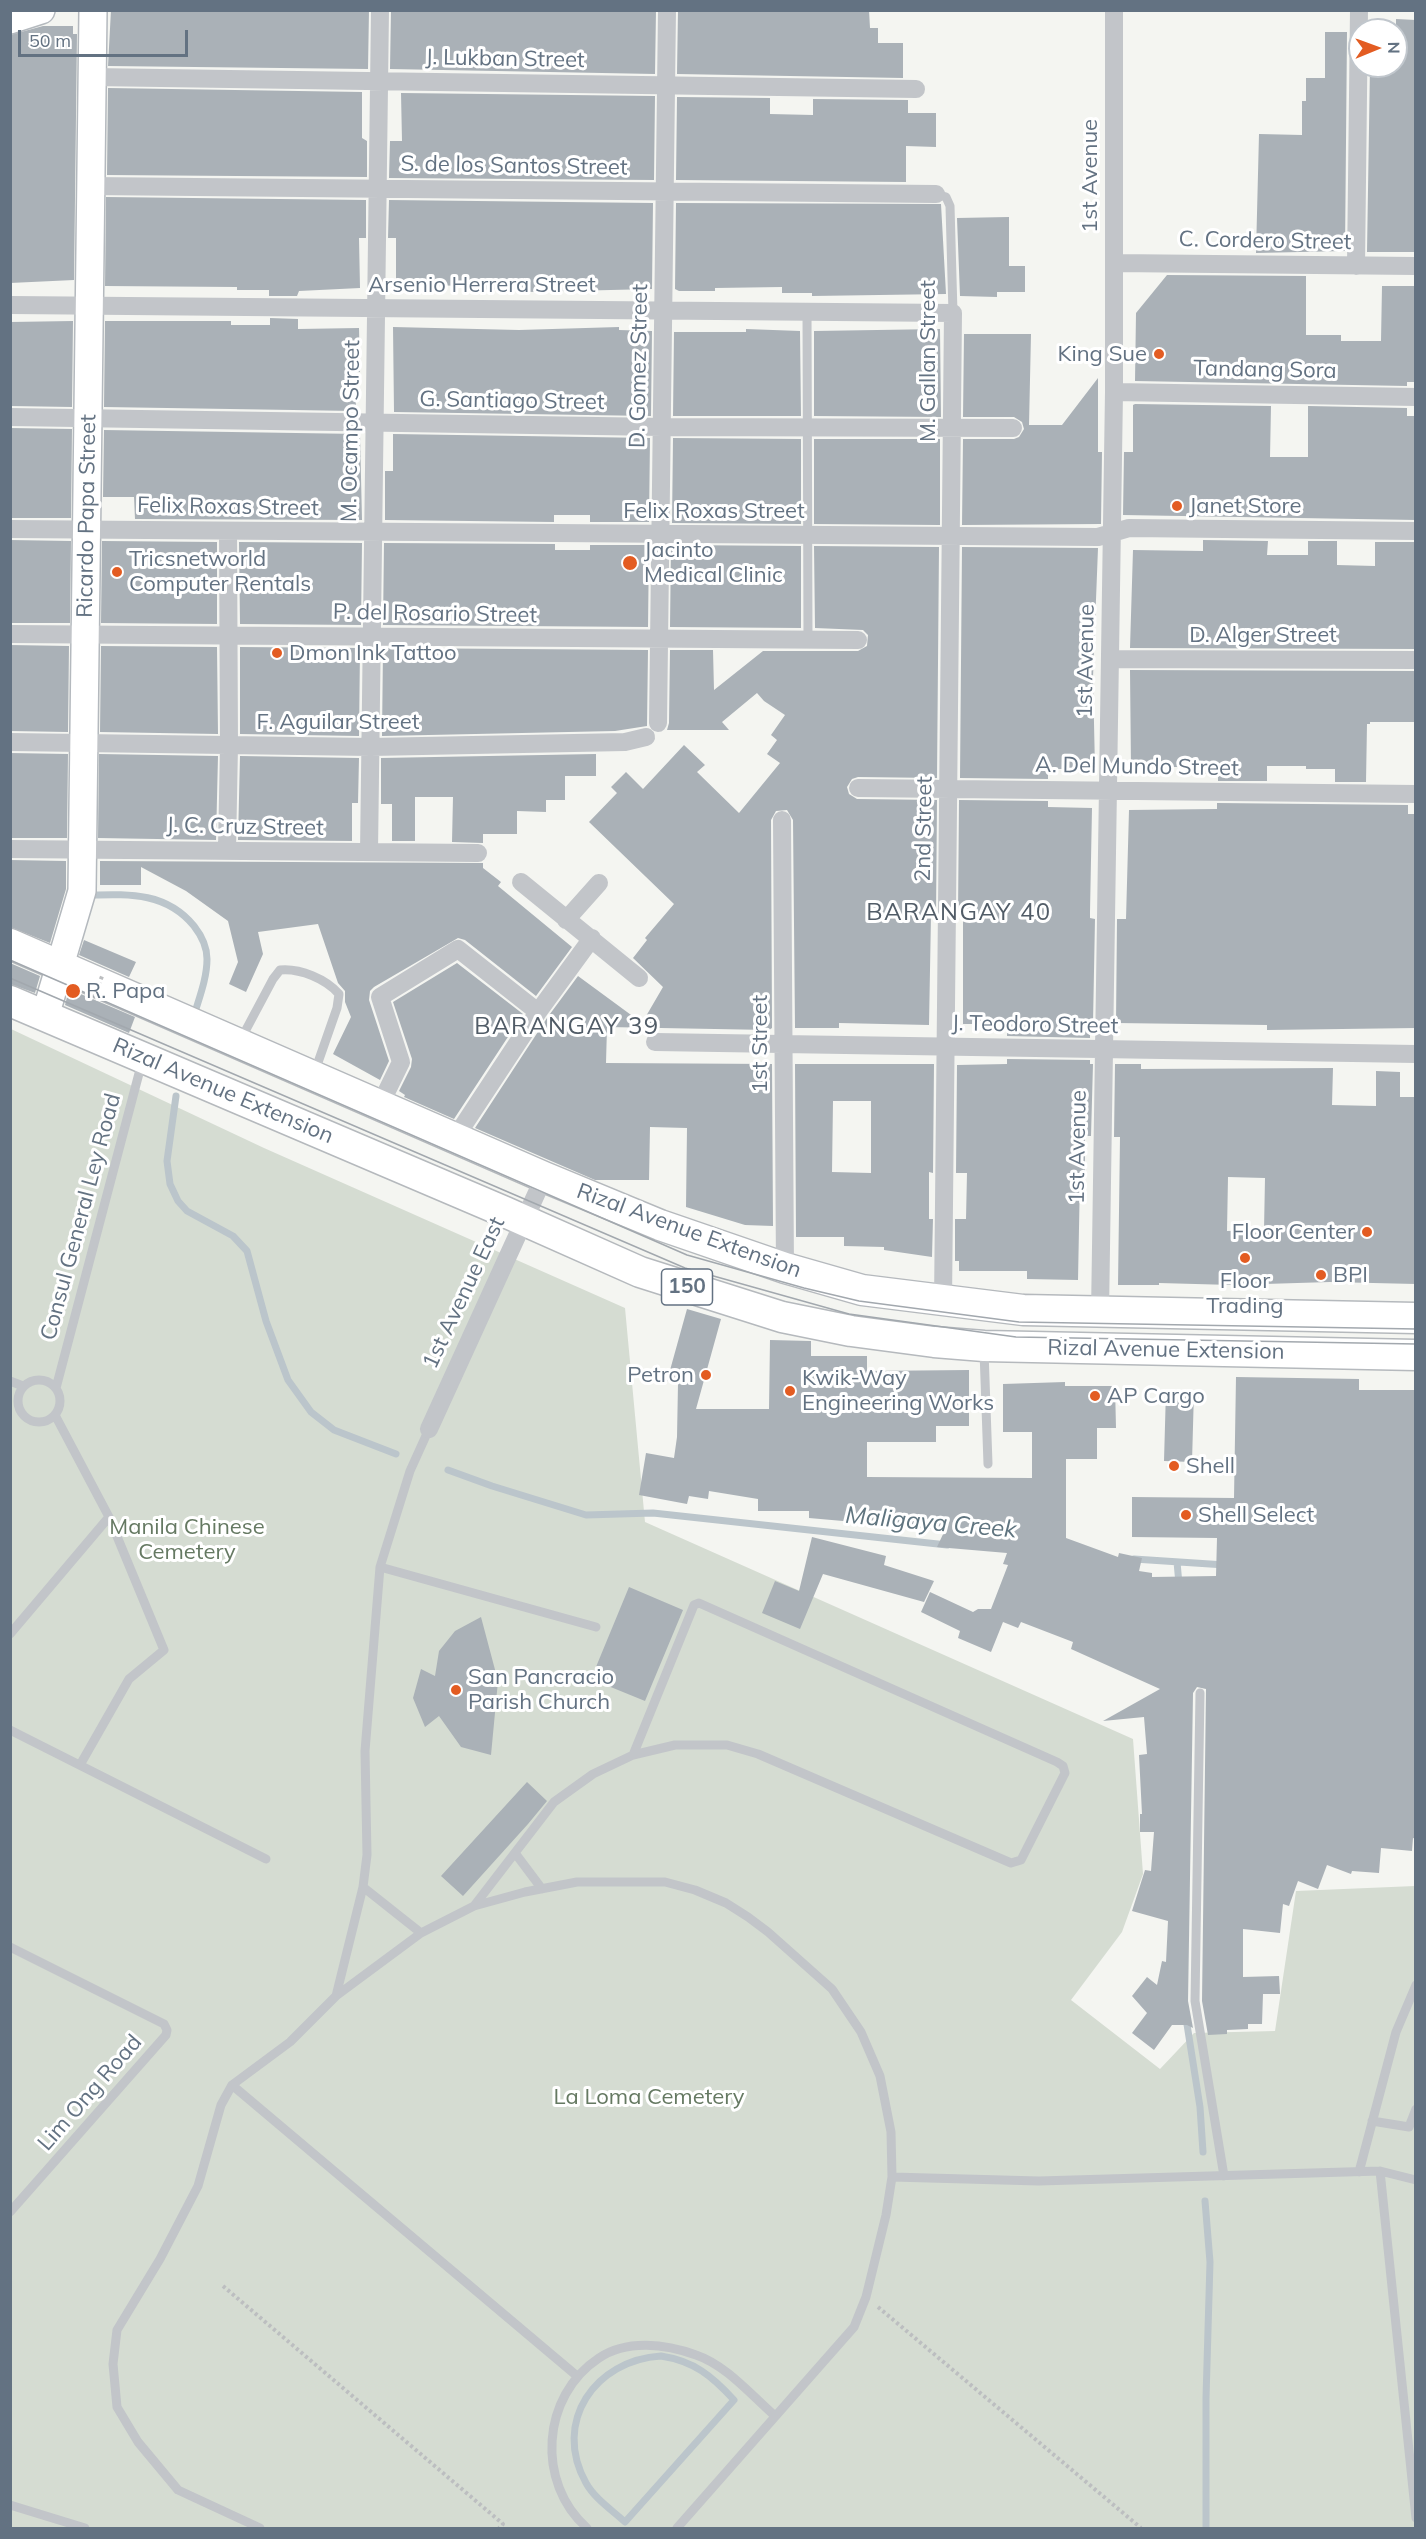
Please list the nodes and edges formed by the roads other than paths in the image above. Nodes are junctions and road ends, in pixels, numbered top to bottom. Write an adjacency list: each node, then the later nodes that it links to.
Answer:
1 (41, 10): 7 (street)
2 (93, 10): 8 (street, Ricardo Papa Street)
3 (380, 10): 9 (street, M. Ocampo Street)
4 (667, 10): 10 (street, D. Gomez Street)
5 (1114, 10): 16 (street, 1st Avenue)
6 (1359, 10): 17 (street)
7 (10, 20)
8 (92, 77): 9 (street, J. Lukban Street); 12 (street, Ricardo Papa Street)
9 (379, 81): 10 (street, J. Lukban Street); 13 (street, M. Ocampo Street)
10 (666, 85): 11 (street, J. Lukban Street); 14 (street, D. Gomez Street)
11 (916, 89)
12 (90, 186): 13 (street, S. de los Santos Street); 20 (street, Ricardo Papa Street)
13 (379, 187): 14 (street, S. de los Santos Street); 21 (street, M. Ocampo Street)
14 (665, 192): 15 (street, S. de los Santos Street); 22 (street, D. Gomez Street)
15 (936, 194): 24 (lane, M. Gallan Street)
16 (1114, 263): 17 (street, C. Cordero Street); 25 (street, 1st Avenue)
17 (1356, 266): 18 (street, C. Cordero Street)
18 (1416, 266)
19 (10, 305): 20 (street, Arsenio Herrera Street)
20 (89, 306): 21 (street, Arsenio Herrera Street); 28 (street, Ricardo Papa Street)
21 (376, 308): 22 (street, Arsenio Herrera Street); 29 (street, M. Ocampo Street)
22 (664, 311): 23 (street, Arsenio Herrera Street); 30 (street, D. Gomez Street)
23 (807, 312): 24 (street, Arsenio Herrera Street); 31 (lane)
24 (953, 313): 32 (street, M. Gallan Street)
25 (1114, 392): 26 (street, Tandang Sora); 39 (street, 1st Avenue)
26 (1416, 397)
27 (10, 417): 28 (street, G. Santiago Street)
28 (88, 418): 29 (street, G. Santiago Street); 35 (street, Ricardo Papa Street)
29 (375, 422): 30 (street, G. Santiago Street); 38 (street, M. Ocampo Street)
30 (662, 427): 31 (street, G. Santiago Street); 40 (street, D. Gomez Street)
31 (806, 427): 32 (street, G. Santiago Street); 41 (lane)
32 (952, 428): 33 (street, G. Santiago Street); 42 (street, M. Gallan Street)
33 (1013, 428)
34 (10, 529): 35 (street, Felix Roxas Street)
35 (87, 529): 36 (street, Felix Roxas Street); 44 (street, Ricardo Papa Street)
36 (228, 531): 38 (street, Felix Roxas Street); 45 (street)
37 (1416, 531): 39 (street, Felix Roxas Street)
38 (374, 532): 40 (street, Felix Roxas Street); 46 (street, M. Ocampo Street)
39 (1113, 532): 42 (street, Felix Roxas Street); 50 (street, 1st Avenue)
40 (661, 534): 41 (street, Felix Roxas Street); 47 (street, D. Gomez Street)
41 (807, 535): 42 (street, Felix Roxas Street); 48 (lane)
42 (951, 537): 59 (street, 2nd Street)
43 (10, 634): 44 (street, P. del Rosario Street)
44 (85, 634): 45 (street, P. del Rosario Street); 55 (street, Ricardo Papa Street)
45 (227, 635): 46 (street, P. del Rosario Street); 56 (street)
46 (372, 637): 47 (street, P. del Rosario Street); 57 (street, M. Ocampo Street)
47 (660, 640): 48 (street, P. del Rosario Street); 52 (street, D. Gomez Street)
48 (808, 640): 49 (street, P. del Rosario Street)
49 (858, 640)
50 (1110, 658): 51 (street, D. Alger Street); 60 (street, 1st Avenue)
51 (1416, 660)
52 (658, 723): 53 (lane, F. Aguilar Street)
53 (646, 737): 57 (street, F. Aguilar Street)
54 (10, 742): 55 (street, F. Aguilar Street)
55 (84, 743): 56 (street, F. Aguilar Street); 64 (street, Ricardo Papa Street)
56 (229, 746): 57 (street, F. Aguilar Street); 65 (street)
57 (371, 747): 66 (street, M. Ocampo Street)
58 (858, 788): 59 (street, A. Del Mundo Street)
59 (948, 788): 60 (street, A. Del Mundo Street); 81 (street, 2nd Street)
60 (1108, 790): 61 (street, A. Del Mundo Street); 82 (street, 1st Avenue)
61 (1416, 794)
62 (782, 820): 80 (street, 1st Street)
63 (10, 849): 64 (street, J. C. Cruz Street)
64 (83, 849): 65 (street, J. C. Cruz Street); 73 (street, Ricardo Papa Street)
65 (227, 850): 66 (street, J. C. Cruz Street)
66 (369, 852): 67 (street, J. C. Cruz Street)
67 (478, 853)
68 (521, 882): 70 (street)
69 (599, 883): 70 (street)
70 (566, 920): 71 (street)
71 (592, 938): 74 (street); 76 (street)
72 (10, 944): 73 (main road, Rizal Avenue Extension / 150)
73 (62, 966): 77 (street, Ricardo Papa Street); 79 (main road, Rizal Avenue Extension / 150)
74 (639, 978)
75 (10, 1001): 77 (main road, Rizal Avenue Extension / 150)
76 (538, 1012): 86 (street); 87 (street)
77 (45, 1016): 84 (main road, Rizal Avenue Extension / 150)
78 (654, 1042): 80 (street, J. Teodoro Street)
79 (239, 1043): 85 (main road, Rizal Avenue Extension / 150); 85 (lane)
80 (784, 1045): 81 (street, J. Teodoro Street); 90 (street, 1st Street)
81 (945, 1047): 82 (street, J. Teodoro Street); 91 (street, 2nd Street)
82 (1103, 1050): 83 (street, J. Teodoro Street); 92 (street, 1st Avenue)
83 (1416, 1054)
84 (143, 1056): 89 (main road, Rizal Avenue Extension / 150); 100 (lane, Consul General Ley Road)
85 (313, 1076): 86 (main road, Rizal Avenue Extension / 150)
86 (380, 1105): 87 (main road, Rizal Avenue Extension / 150)
87 (455, 1138): 88 (main road, Rizal Avenue Extension / 150)
88 (544, 1178): 89 (street, 1st Avenue East); 90 (main road, Rizal Avenue Extension / 150)
89 (524, 1221): 95 (main road, Rizal Avenue Extension / 150); 102 (street, 1st Avenue East)
90 (785, 1268): 91 (main road, Rizal Avenue Extension / 150)
91 (943, 1302): 92 (main road, Rizal Avenue Extension / 150)
92 (1100, 1313): 93 (main road, Rizal Avenue Extension / 150)
93 (1134, 1314): 94 (main road, Rizal Avenue Extension / 150); 96 (main road)
94 (1416, 1318)
95 (984, 1346): 96 (main road, Rizal Avenue Extension / 150); 103 (lane)
96 (1132, 1350): 97 (main road, Rizal Avenue Extension / 150)
97 (1416, 1355)
98 (10, 1381): 99 (lane)
99 (23, 1386): 100 (lane); 101 (lane)
100 (56, 1388): 101 (lane)
101 (55, 1415): 104 (lane)
102 (429, 1429): 105 (lane)
103 (988, 1464)
104 (109, 1517): 107 (lane); 111 (lane)
105 (380, 1567): 106 (lane); 114 (lane)
106 (596, 1627)
107 (10, 1634)
108 (1200, 1693): 126 (lane)
109 (10, 1730): 111 (lane)
110 (633, 1755): 110 (lane); 112 (lane)
111 (80, 1765): 113 (lane)
112 (515, 1853): 115 (lane); 116 (lane)
113 (266, 1859)
114 (363, 1887): 117 (lane); 120 (lane)
115 (542, 1889): 116 (lane); 127 (lane)
116 (474, 1906): 117 (lane)
117 (421, 1933): 120 (lane)
118 (10, 1947): 129 (lane, Lim Ong Road)
119 (1416, 1985): 123 (lane)
120 (336, 1996): 121 (lane)
121 (232, 2085): 130 (lane); 135 (lane)
122 (1416, 2109): 123 (lane)
123 (1372, 2121): 125 (lane)
124 (1380, 2171): 125 (lane); 128 (lane); 133 (lane)
125 (1359, 2172): 126 (lane)
126 (1224, 2176): 127 (lane)
127 (892, 2177): 131 (lane)
128 (1416, 2180)
129 (10, 2212)
130 (577, 2376): 131 (lane); 136 (lane)
131 (775, 2416): 137 (lane)
132 (10, 2505): 134 (lane)
133 (1416, 2518)
134 (85, 2529)
135 (261, 2529)
136 (587, 2529)
137 (677, 2529)

